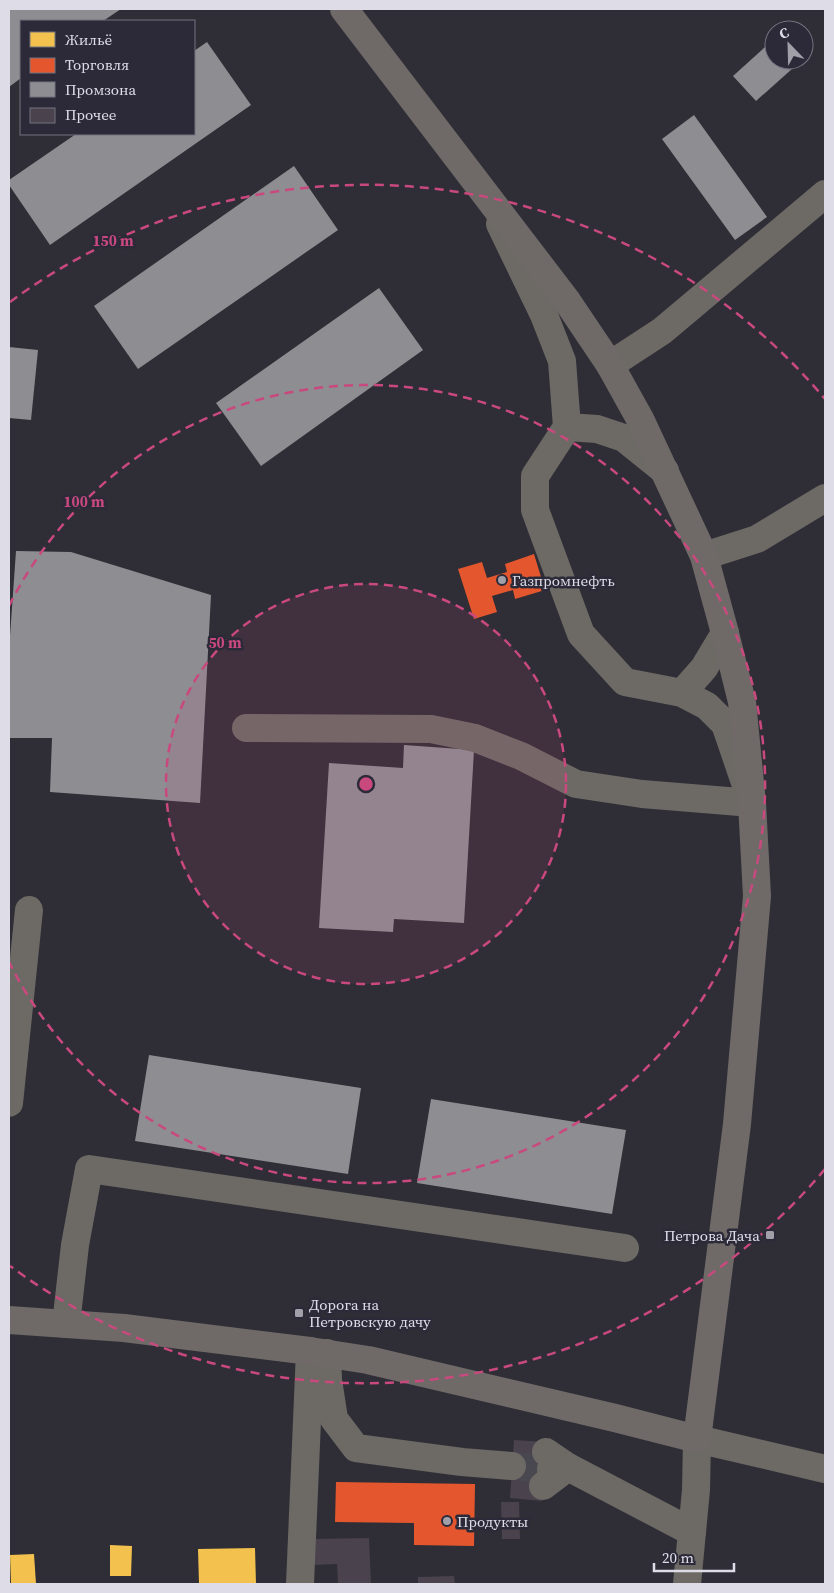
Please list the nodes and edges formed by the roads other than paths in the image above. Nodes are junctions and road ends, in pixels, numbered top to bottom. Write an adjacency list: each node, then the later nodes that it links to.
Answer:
1 (344, 9): 3 (main road)
2 (825, 194): 4 (street)
3 (490, 202): 4 (main road); 5 (street)
4 (610, 365): 6 (main road)
5 (567, 427): 6 (street); 10 (street)
6 (665, 471): 8 (main road)
7 (825, 498): 8 (street)
8 (704, 556): 9 (main road)
9 (725, 633): 10 (street); 12 (main road)
10 (682, 693): 12 (street)
11 (246, 728): 12 (street)
12 (752, 803): 19 (main road)
13 (28, 910): 14 (street)
14 (9, 1102)
15 (625, 1248): 17 (street)
16 (9, 1320): 17 (main road)
17 (66, 1324): 18 (main road)
18 (319, 1352): 19 (main road); 20 (street); 24 (street)
19 (697, 1440): 22 (street); 23 (street)
20 (512, 1466)
21 (550, 1469): 23 (street)
22 (825, 1469)
23 (692, 1532): 25 (street)
24 (300, 1584)
25 (688, 1584)

